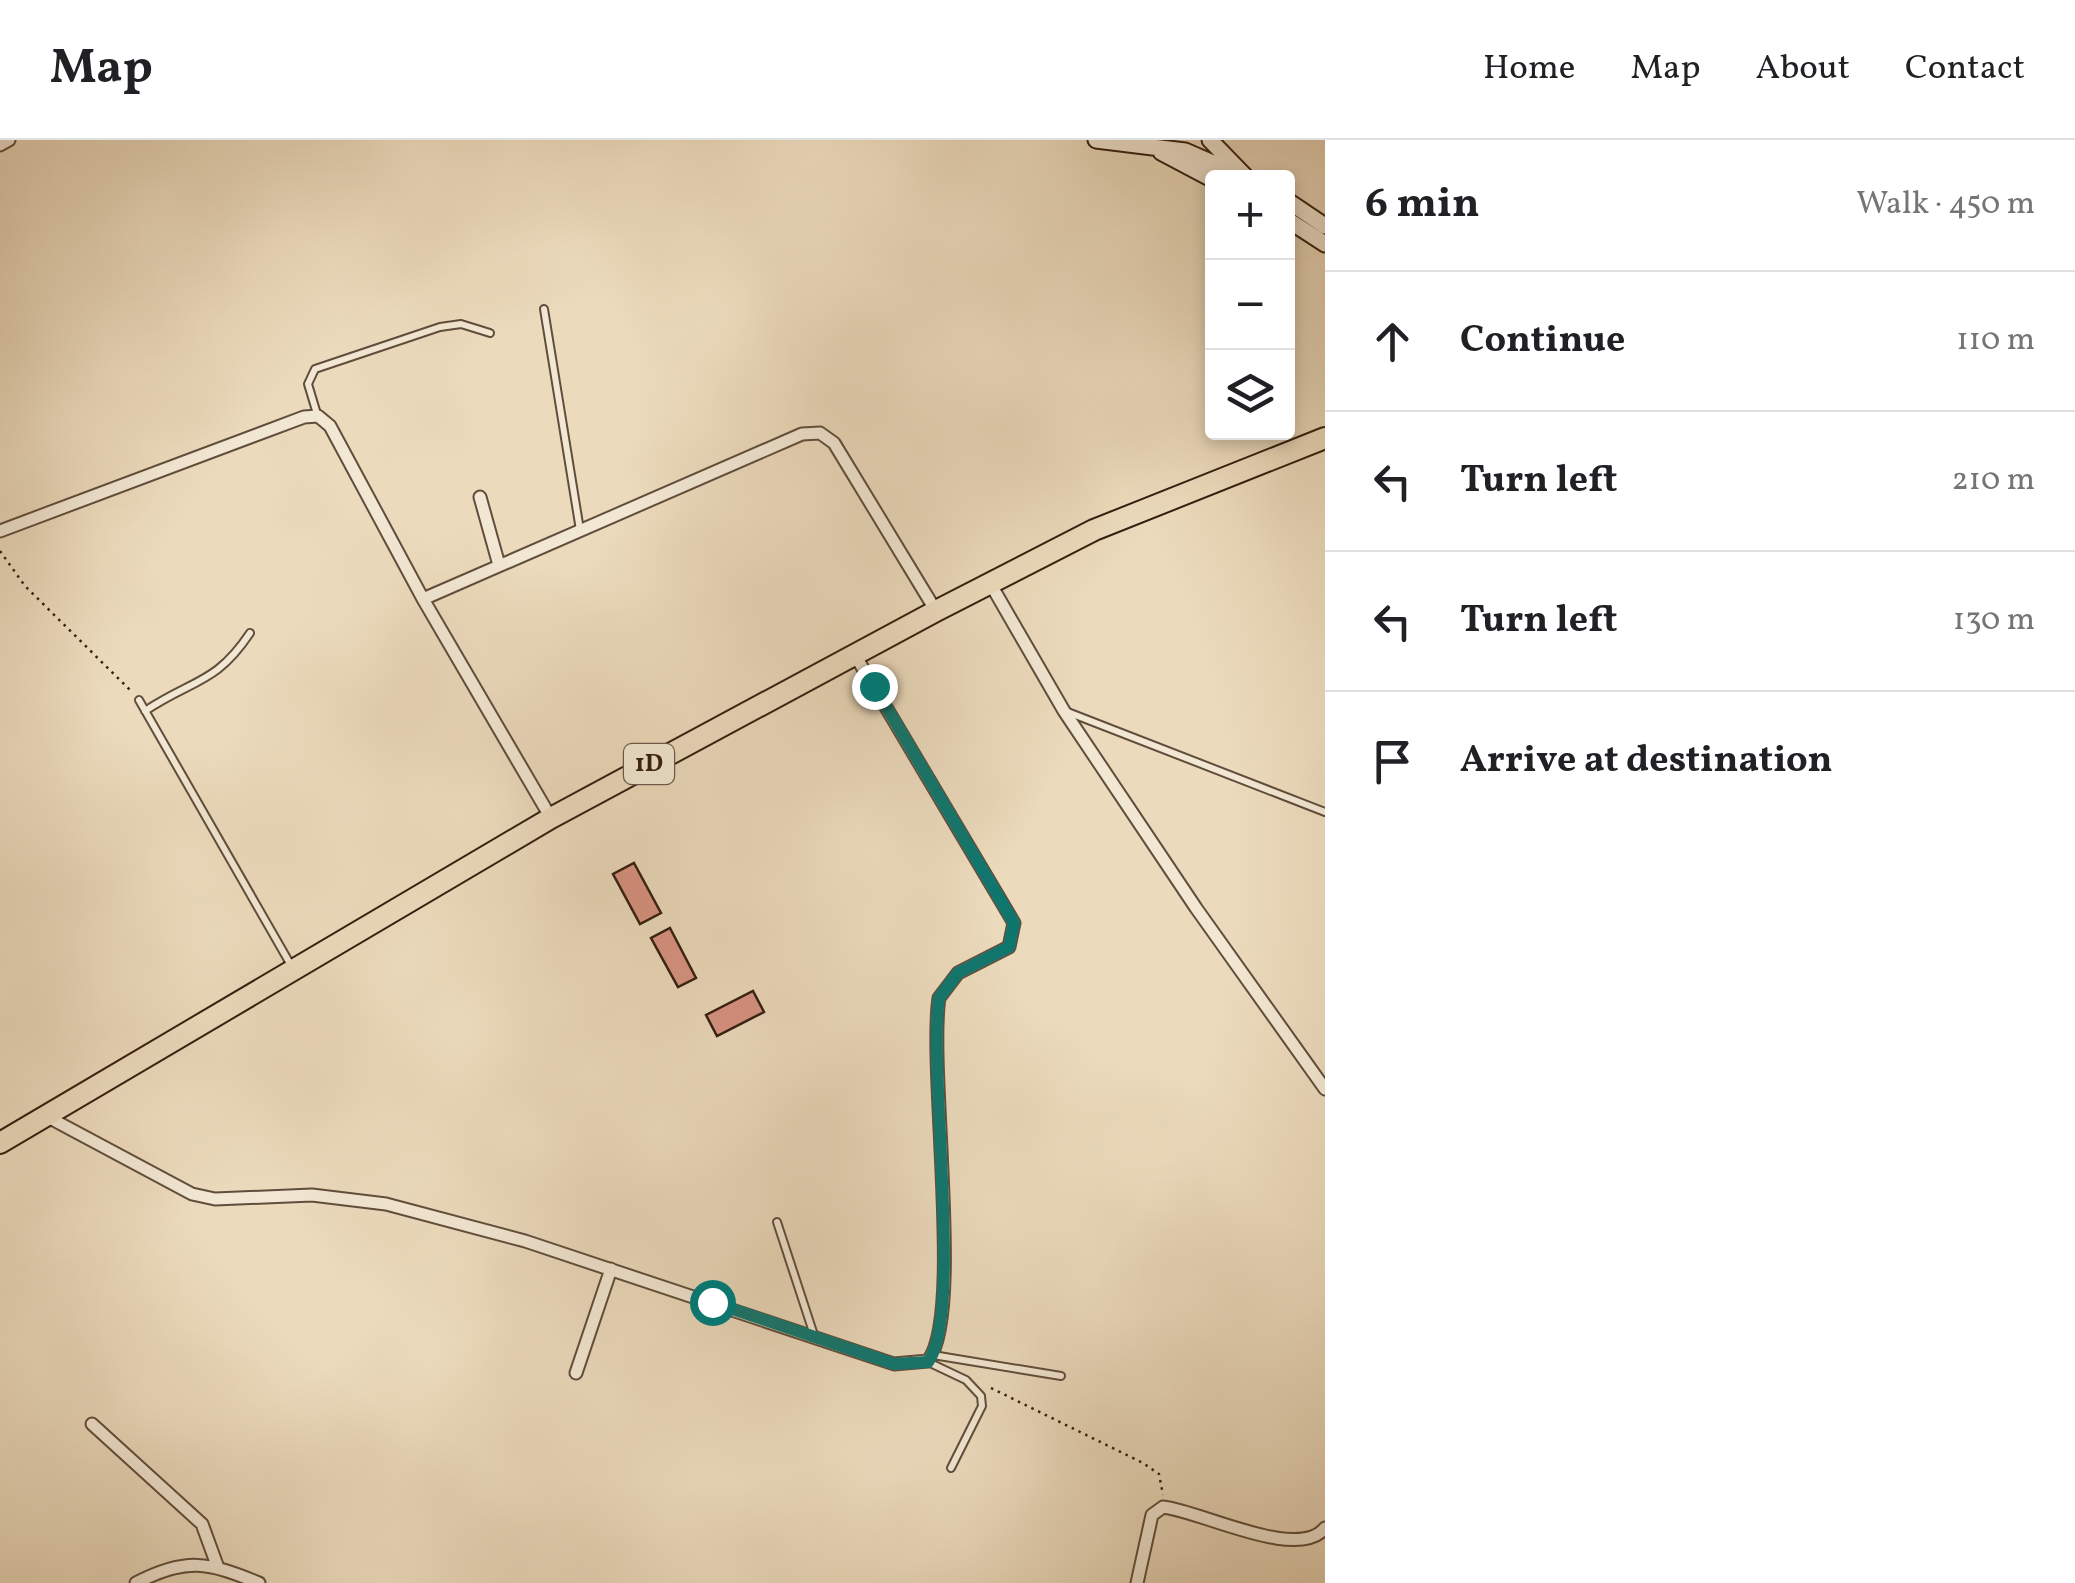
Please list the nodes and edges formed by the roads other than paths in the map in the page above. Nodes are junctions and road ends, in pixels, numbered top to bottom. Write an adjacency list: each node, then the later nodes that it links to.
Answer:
1 (8, 140): 4 (street)
2 (1096, 140): 5 (street)
3 (1210, 140): 7 (street)
4 (0, 144)
5 (1157, 150): 6 (street); 8 (street)
6 (1230, 170)
7 (1239, 170)
8 (1205, 175)
9 (1295, 205): 10 (street)
10 (1324, 224)
11 (1295, 225): 12 (street)
12 (1325, 244)
13 (544, 309): 18 (lane)
14 (490, 333): 15 (lane)
15 (318, 416): 19 (street); 22 (street)
16 (1325, 438): 21 (highway, 1D)
17 (480, 497): 20 (street)
18 (580, 530): 20 (street); 23 (street)
19 (0, 531)
20 (499, 566): 22 (street)
21 (990, 584): 23 (highway, 1D); 28 (street)
22 (423, 598): 30 (street)
23 (936, 611): 25 (highway, 1D)
24 (250, 633): 27 (lane)
25 (855, 654): 30 (highway, 1D); 38 (street)
26 (138, 700): 27 (lane)
27 (145, 710): 31 (lane)
28 (1064, 710): 29 (lane); 32 (street)
29 (1325, 812)
30 (551, 818): 31 (highway, 1D)
31 (293, 968): 33 (highway, 1D)
32 (1325, 1088)
33 (46, 1116): 34 (highway, 1D); 36 (street)
34 (0, 1143)
35 (777, 1222): 37 (lane)
36 (611, 1269): 37 (street); 39 (street)
37 (814, 1335): 38 (street)
38 (931, 1358): 40 (lane); 42 (lane)
39 (576, 1373)
40 (1061, 1376)
41 (92, 1424): 44 (street)
42 (951, 1468)
43 (1325, 1528): 47 (street)
44 (216, 1566): 45 (street); 46 (street)
45 (136, 1583)
46 (259, 1583)
47 (1137, 1583)

